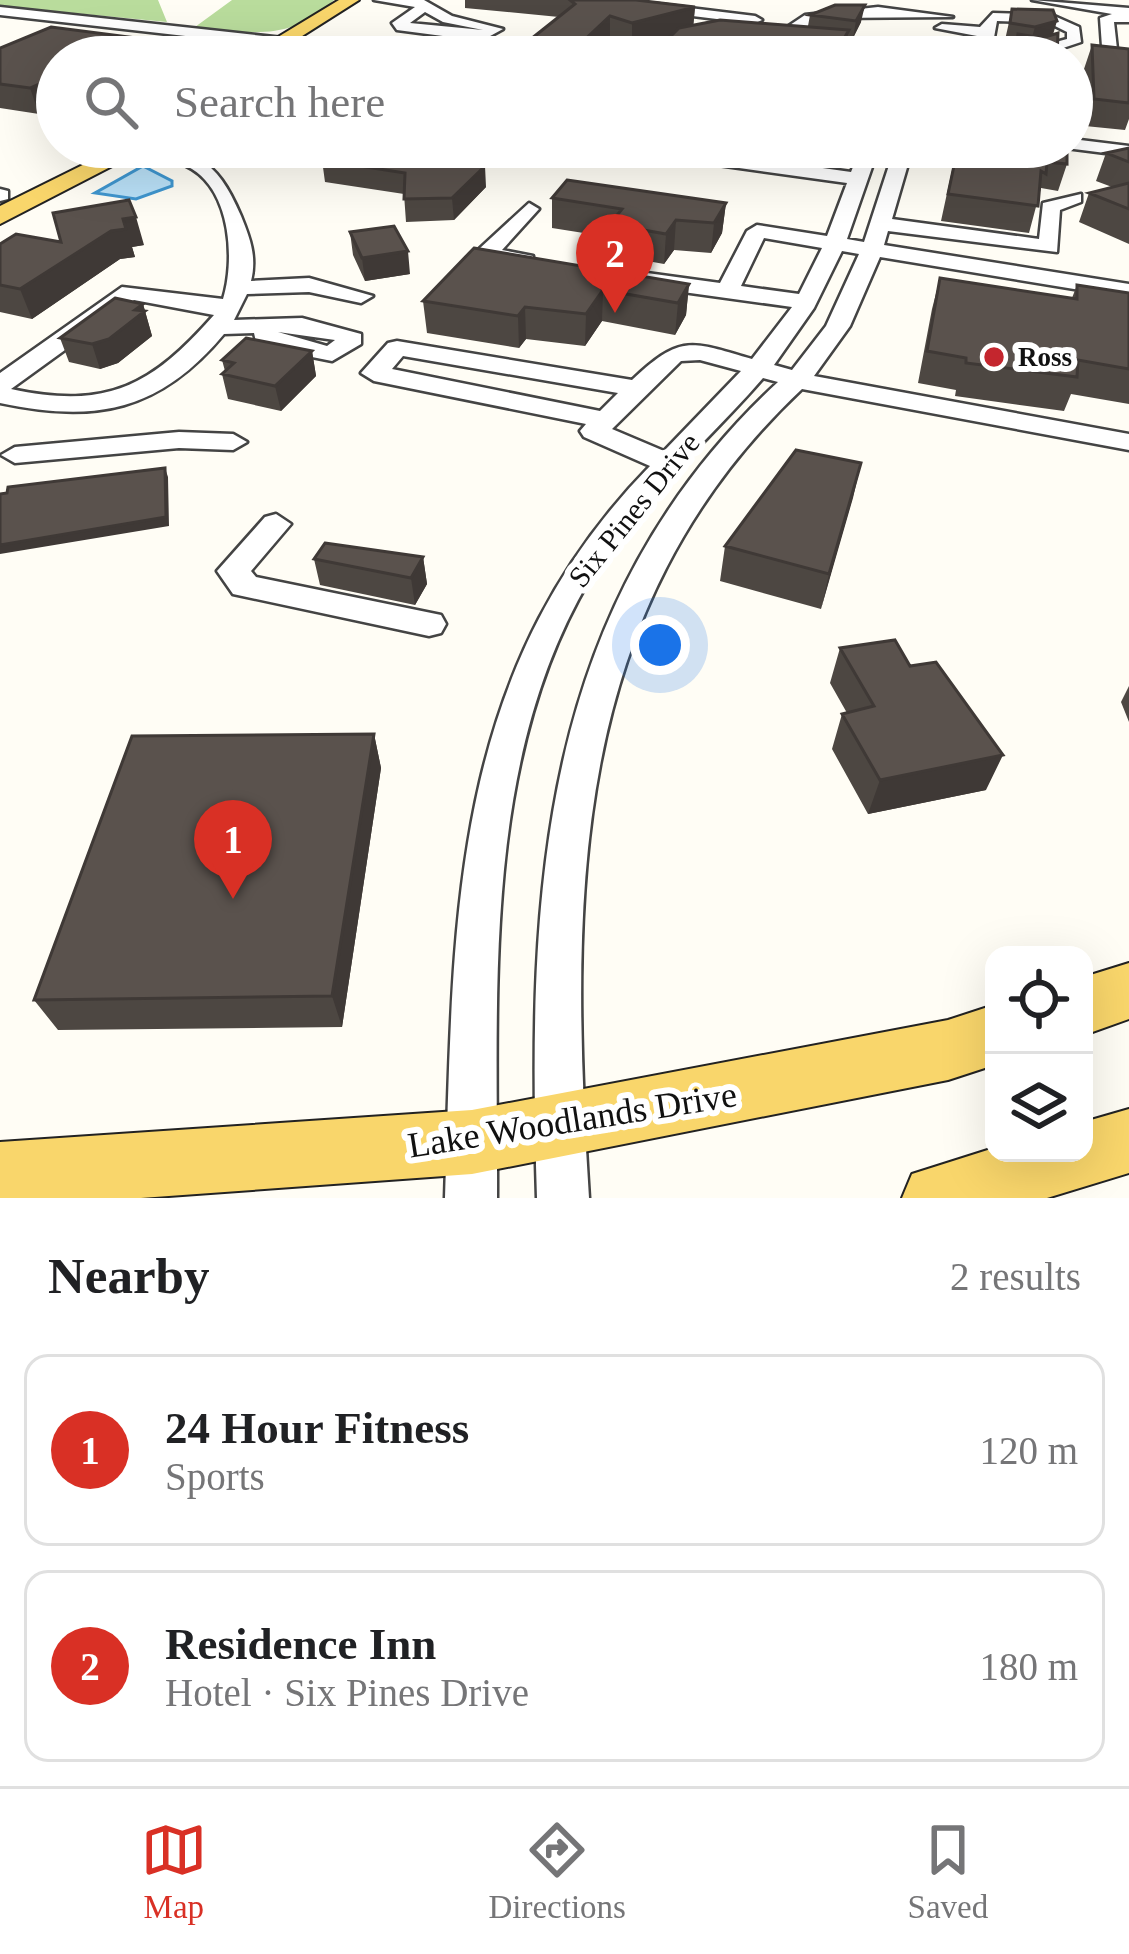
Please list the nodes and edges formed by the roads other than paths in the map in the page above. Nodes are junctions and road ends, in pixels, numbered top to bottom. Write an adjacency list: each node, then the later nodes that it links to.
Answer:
1 (351, 0): 21 (main road)
2 (380, 0): 10 (street); 22 (main road)
3 (452, 0): 10 (street)
4 (864, 0): 8 (street)
5 (952, 0): 16 (street)
6 (1037, 0): 9 (street)
7 (1100, 0): 13 (street)
8 (875, 1)
9 (1071, 2): 13 (street)
10 (423, 4): 23 (street); 24 (street)
11 (714, 6): 14 (street)
12 (923, 7): 14 (street); 16 (street); 30 (street)
13 (1126, 12): 34 (street)
14 (785, 14): 29 (street)
15 (0, 15): 20 (street)
16 (944, 23): 19 (street); 31 (street)
17 (555, 30): 25 (street)
18 (730, 31): 18 (street); 26 (street); 27 (street); 28 (street)
19 (984, 32): 32 (street); 33 (street)
20 (164, 36)
21 (302, 36)
22 (311, 36)
23 (474, 36)
24 (484, 36)
25 (547, 36)
26 (711, 36)
27 (728, 36)
28 (762, 36)
29 (782, 36)
30 (911, 36)
31 (940, 36)
32 (985, 36)
33 (1074, 36)
34 (1129, 64)
35 (1095, 146): 36 (street); 37 (street)
36 (1129, 151)
37 (1093, 162)
38 (55, 168): 46 (main road)
39 (96, 168): 48 (main road)
40 (201, 168): 57 (street)
41 (804, 168): 45 (street)
42 (862, 168): 45 (street, Six Pines Drive)
43 (897, 168): 49 (street, Six Pines Drive)
44 (1088, 168): 49 (street)
45 (858, 178): 50 (street, Six Pines Drive)
46 (0, 195)
47 (529, 209): 51 (street)
48 (0, 216)
49 (876, 237): 50 (street); 54 (street); 60 (street, Six Pines Drive)
50 (834, 243): 53 (street); 56 (street, Six Pines Drive)
51 (553, 266)
52 (619, 276): 53 (street)
53 (728, 290): 56 (street)
54 (1129, 291)
55 (361, 296): 57 (street)
56 (805, 302): 59 (street, Six Pines Drive)
57 (226, 308): 58 (street); 62 (street); 63 (street)
58 (266, 330)
59 (754, 368): 60 (street); 61 (street); 68 (street, Six Pines Drive)
60 (796, 380): 66 (street); 71 (street, Six Pines Drive)
61 (638, 389): 64 (street); 64 (street)
62 (3, 396): 63 (street)
63 (70, 406): 67 (street)
64 (606, 420): 68 (street)
65 (233, 442): 67 (street)
66 (1129, 442)
67 (7, 461)
68 (665, 462): 70 (street, Six Pines Drive)
69 (276, 524): 72 (street)
70 (574, 579): 71 (street); 78 (street, Six Pines Drive)
71 (632, 596): 76 (street, Six Pines Drive)
72 (429, 624)
73 (1129, 991): 74 (main road)
74 (1093, 1003)
75 (985, 1038): 76 (main road, Lake Woodlands Drive)
76 (559, 1129): 78 (main road, Lake Woodlands Drive); 81 (street, Six Pines Drive)
77 (1129, 1141): 80 (main road)
78 (472, 1170): 79 (main road, Lake Woodlands Drive)
79 (0, 1175)
80 (1060, 1183): 82 (main road)
81 (563, 1198)
82 (936, 1198)

